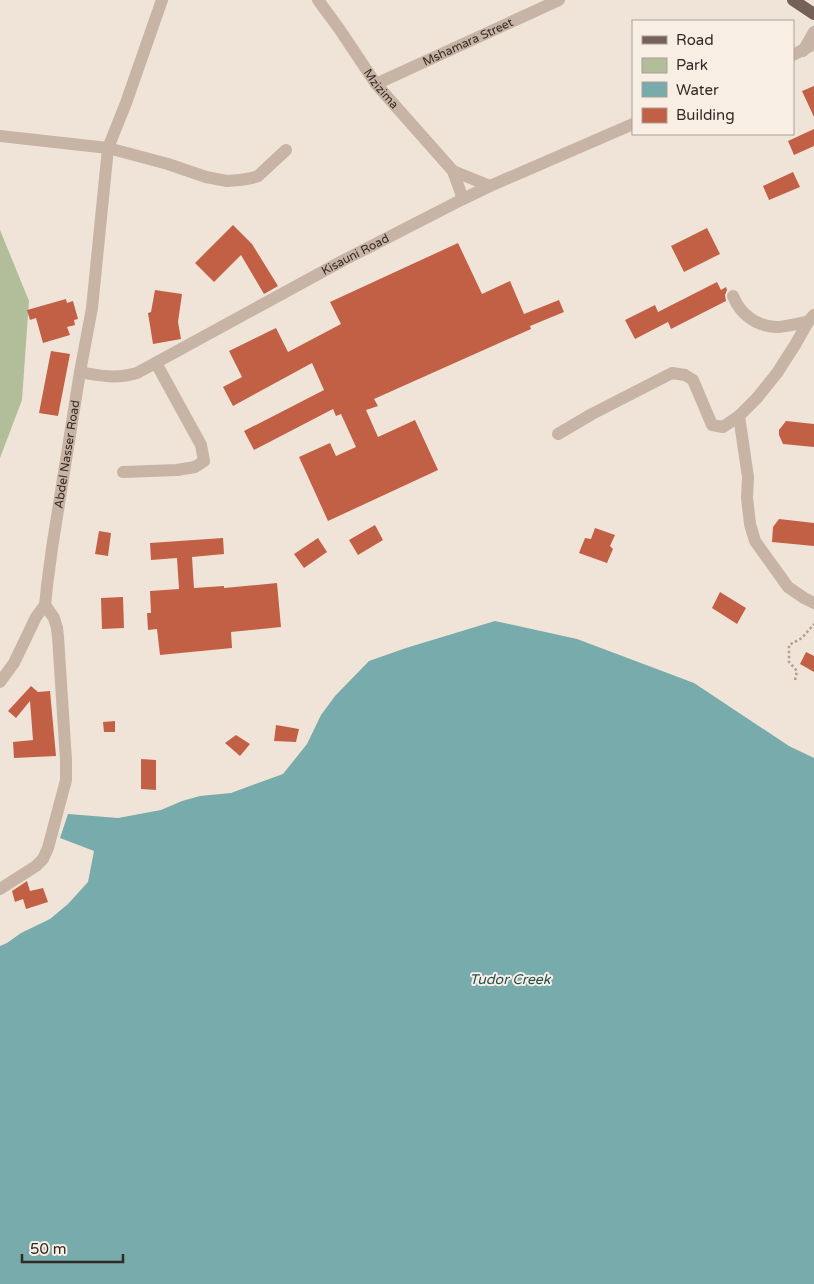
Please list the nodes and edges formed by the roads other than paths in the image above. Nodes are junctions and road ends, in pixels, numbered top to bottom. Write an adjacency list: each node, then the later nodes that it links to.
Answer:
1 (162, 0): 11 (street, Abdel Nasser Road)
2 (318, 0): 8 (street, Mzizima)
3 (559, 0): 8 (street, Mshamara Street)
4 (793, 0): 5 (main road)
5 (814, 14)
6 (814, 32): 7 (street)
7 (803, 50)
8 (376, 84): 13 (street, Mzizima)
9 (632, 124): 14 (street, Kisauni Road)
10 (0, 136): 11 (street)
11 (108, 148): 12 (street); 19 (street, Abdel Nasser Road)
12 (286, 150)
13 (453, 171): 14 (street); 15 (street)
14 (490, 186): 15 (street, Kisauni Road)
15 (463, 199): 18 (street, Kisauni Road)
16 (733, 296): 17 (street)
17 (811, 318): 20 (street)
18 (156, 362): 19 (street, Kisauni Road); 22 (street)
19 (80, 372): 24 (street, Abdel Nasser Road)
20 (739, 416): 21 (street); 23 (street)
21 (558, 434)
22 (123, 472)
23 (814, 603)
24 (45, 605): 25 (street); 26 (street)
25 (0, 682)
26 (0, 889)

